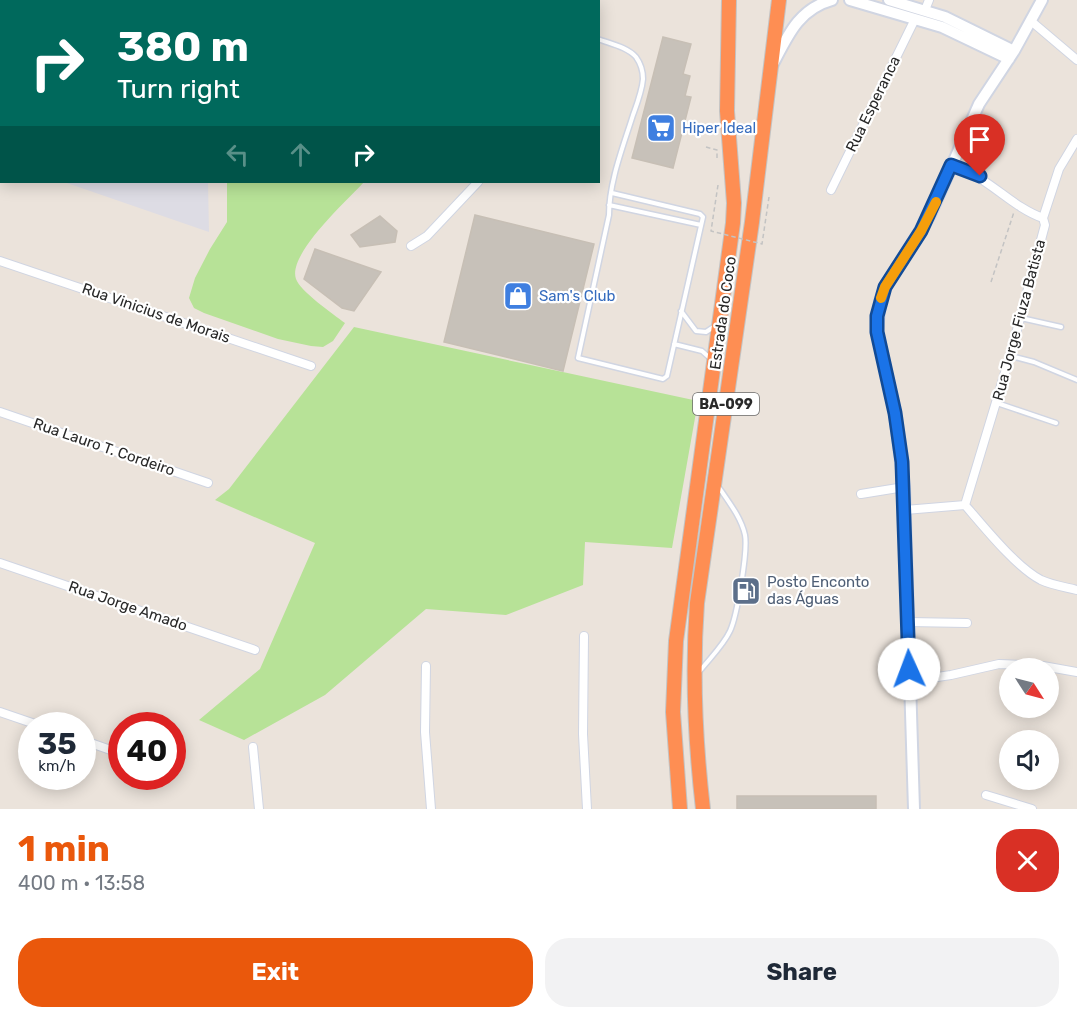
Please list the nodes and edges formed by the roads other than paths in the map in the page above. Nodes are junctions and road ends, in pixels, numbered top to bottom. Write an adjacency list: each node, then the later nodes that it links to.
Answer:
1 (779, 0): 14 (highway, Estrada do Coco / BA-099)
2 (832, 0): 7 (street)
3 (850, 0): 9 (street)
4 (889, 0): 8 (street)
5 (1042, 0): 10 (street)
6 (729, 1): 33 (highway, Estrada do Coco / BA-099)
7 (821, 2): 14 (street)
8 (927, 5): 12 (street)
9 (915, 19): 12 (street); 18 (street, Rua Esperanca)
10 (1031, 21): 12 (street); 13 (street)
11 (600, 40): 19 (lane)
12 (1012, 55): 16 (street)
13 (1077, 60)
14 (771, 67): 43 (highway, Estrada do Coco / BA-099)
15 (1077, 139): 26 (street, Rua Jorge Fiuza Batista)
16 (951, 165): 26 (street); 45 (street)
17 (477, 183): 29 (street)
18 (831, 190)
19 (612, 193): 20 (lane); 22 (lane)
20 (638, 199): 21 (lane); 24 (lane)
21 (659, 204): 23 (lane); 25 (lane)
22 (609, 205): 24 (lane); 35 (lane)
23 (680, 209): 27 (lane); 28 (lane)
24 (635, 210): 25 (lane)
25 (657, 215): 27 (lane)
26 (1043, 218): 32 (street, Rua Jorge Fiuza Batista)
27 (678, 220): 28 (lane)
28 (701, 225): 31 (lane)
29 (411, 246)
30 (0, 261): 38 (street, Rua Vinicius de Morais)
31 (681, 311): 33 (lane); 35 (lane)
32 (1021, 318): 34 (lane); 36 (street, Rua Jorge Fiuza Batista)
33 (719, 325): 37 (highway, Estrada do Coco / BA-099)
34 (1061, 327)
35 (674, 344): 37 (lane)
36 (1010, 356): 39 (lane); 40 (street, Rua Jorge Fiuza Batista)
37 (713, 362): 66 (highway, Estrada do Coco / BA-099)
38 (311, 366)
39 (1077, 380)
40 (996, 403): 42 (lane); 47 (street, Rua Jorge Fiuza Batista)
41 (0, 412): 44 (street, Rua Lauro T. Cordeiro)
42 (1056, 423)
43 (715, 482): 57 (highway, Estrada do Coco / BA-099); 57 (lane)
44 (208, 483)
45 (904, 487): 46 (street); 48 (street)
46 (861, 494)
47 (965, 506): 48 (street); 50 (street)
48 (905, 510): 51 (street)
49 (0, 562): 54 (street, Rua Jorge Amado)
50 (1077, 590)
51 (908, 622): 52 (street); 58 (street)
52 (967, 623)
53 (584, 636): 65 (street)
54 (255, 650)
55 (426, 666): 64 (street)
56 (1077, 672): 58 (street)
57 (695, 678): 67 (highway, Estrada do Coco / BA-099)
58 (910, 681): 68 (street)
59 (0, 712): 60 (street)
60 (18, 718)
61 (253, 747): 63 (street)
62 (986, 795): 69 (street)
63 (259, 809)
64 (430, 809)
65 (587, 809)
66 (680, 809)
67 (703, 809)
68 (914, 809)
69 (1032, 809)

